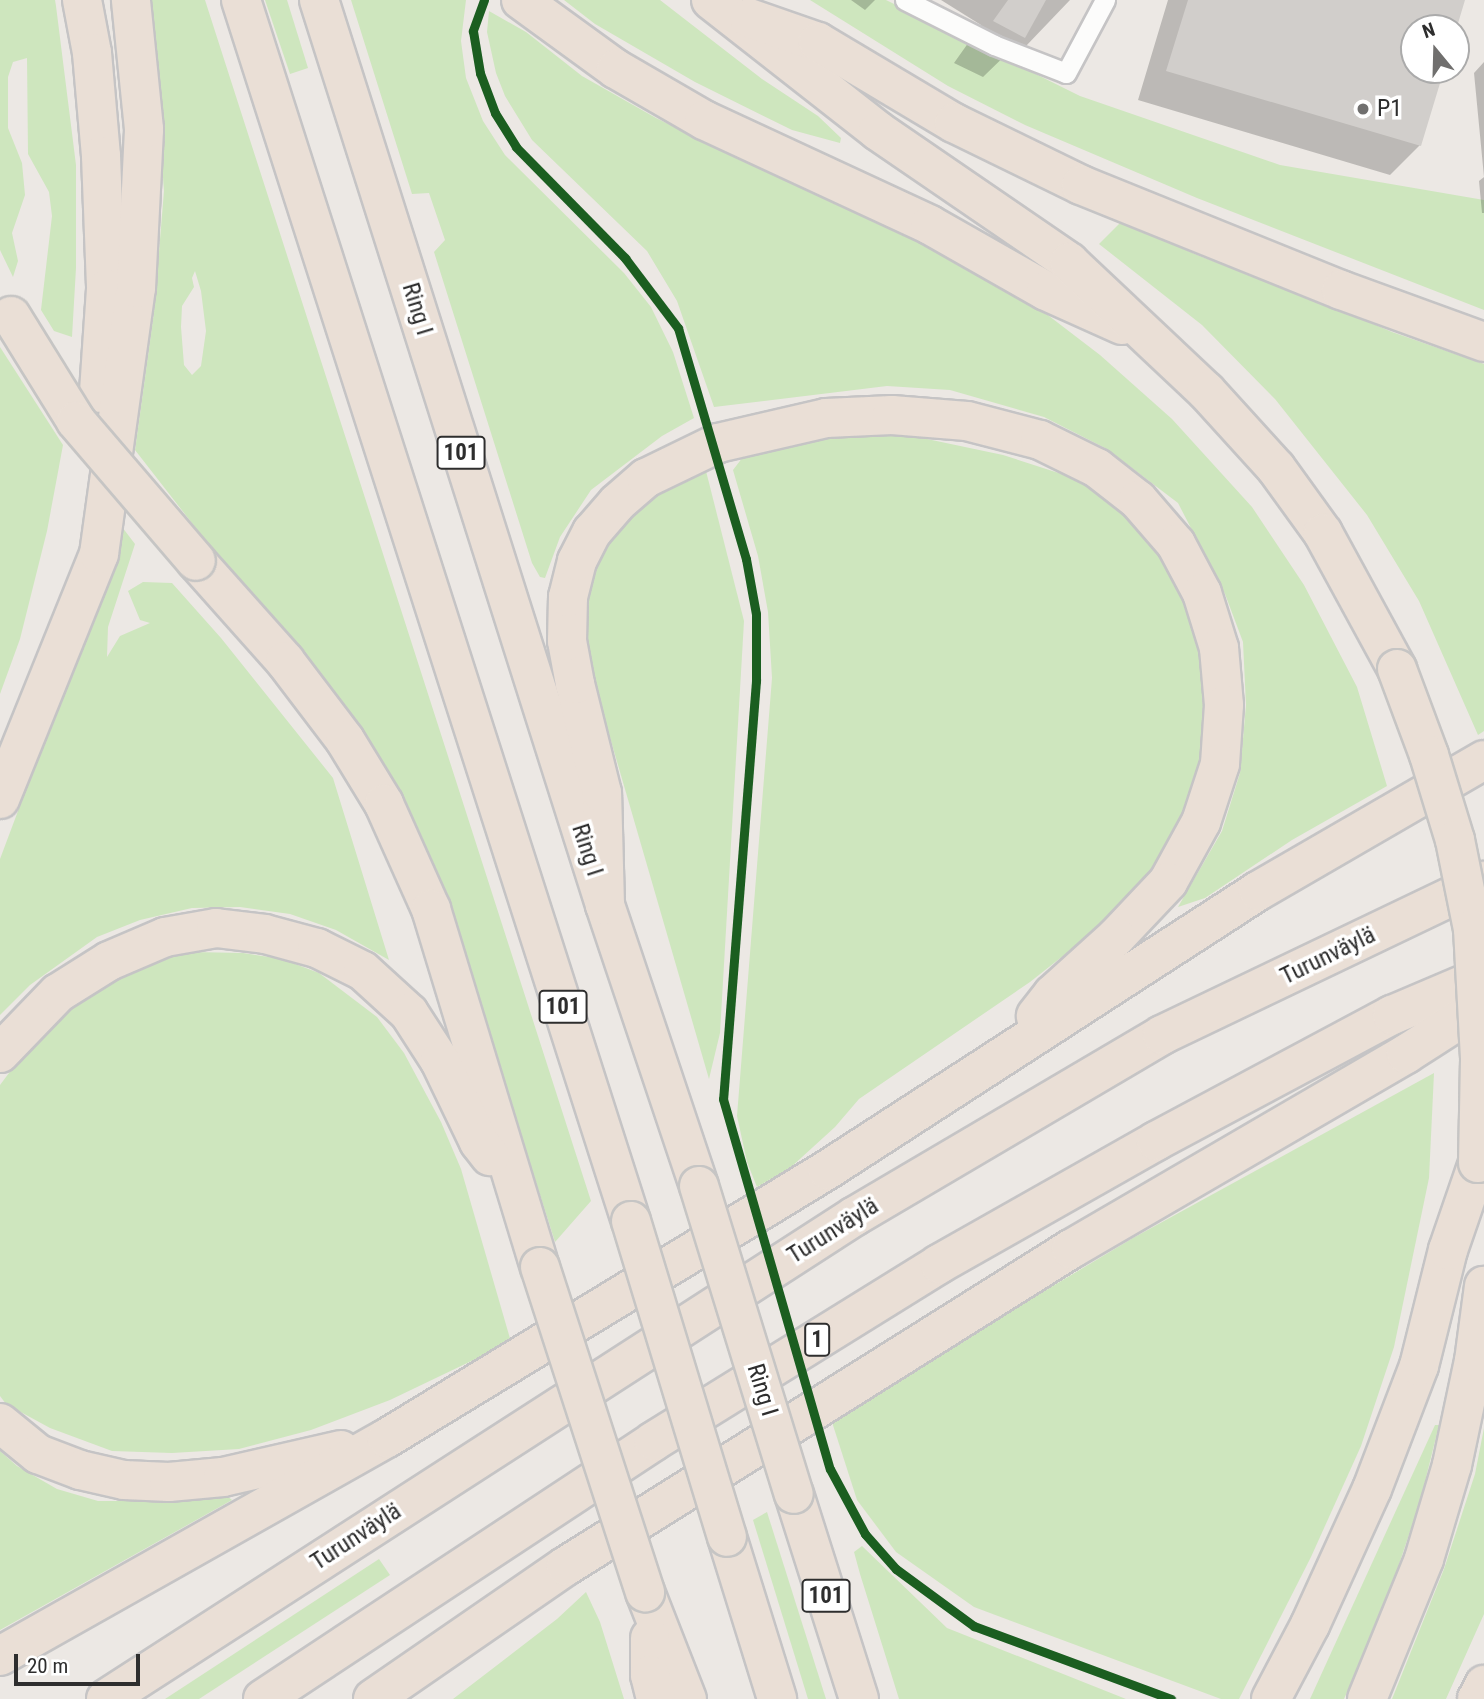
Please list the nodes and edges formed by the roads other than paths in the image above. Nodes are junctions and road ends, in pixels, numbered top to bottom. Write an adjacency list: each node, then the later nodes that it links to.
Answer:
1 (82, 0): 13 (highway)
2 (131, 0): 13 (highway)
3 (241, 0): 34 (highway, 101, bridge)
4 (319, 0): 15 (highway, Ring I / 101)
5 (905, 0): 6 (lane)
6 (1105, 0)
7 (714, 3): 10 (highway); 11 (highway)
8 (528, 6): 10 (highway)
9 (6, 305): 21 (highway, bridge)
10 (1150, 337): 20 (highway, bridge)
11 (1484, 342)
12 (1484, 760): 18 (highway)
13 (6, 785)
14 (1484, 881): 29 (highway, Turunväylä)
15 (605, 905): 18 (highway); 35 (highway, Ring I / 101, bridge)
16 (1484, 976): 30 (highway, 1)
17 (1484, 1004): 31 (highway)
18 (1009, 1050): 25 (highway)
19 (0, 1053): 21 (highway)
20 (1478, 1163): 22 (highway); 36 (highway)
21 (517, 1190): 26 (highway, bridge)
22 (1484, 1211)
23 (1484, 1286): 37 (highway)
24 (0, 1423): 25 (highway)
25 (387, 1438): 27 (highway)
26 (647, 1600): 32 (highway); 33 (highway)
27 (0, 1656)
28 (1484, 1685): 38 (highway)
29 (106, 1699)
30 (263, 1699)
31 (373, 1699)
32 (656, 1699)
33 (687, 1699)
34 (777, 1699)
35 (859, 1699)
36 (1270, 1699)
37 (1367, 1699)
38 (1477, 1699)

